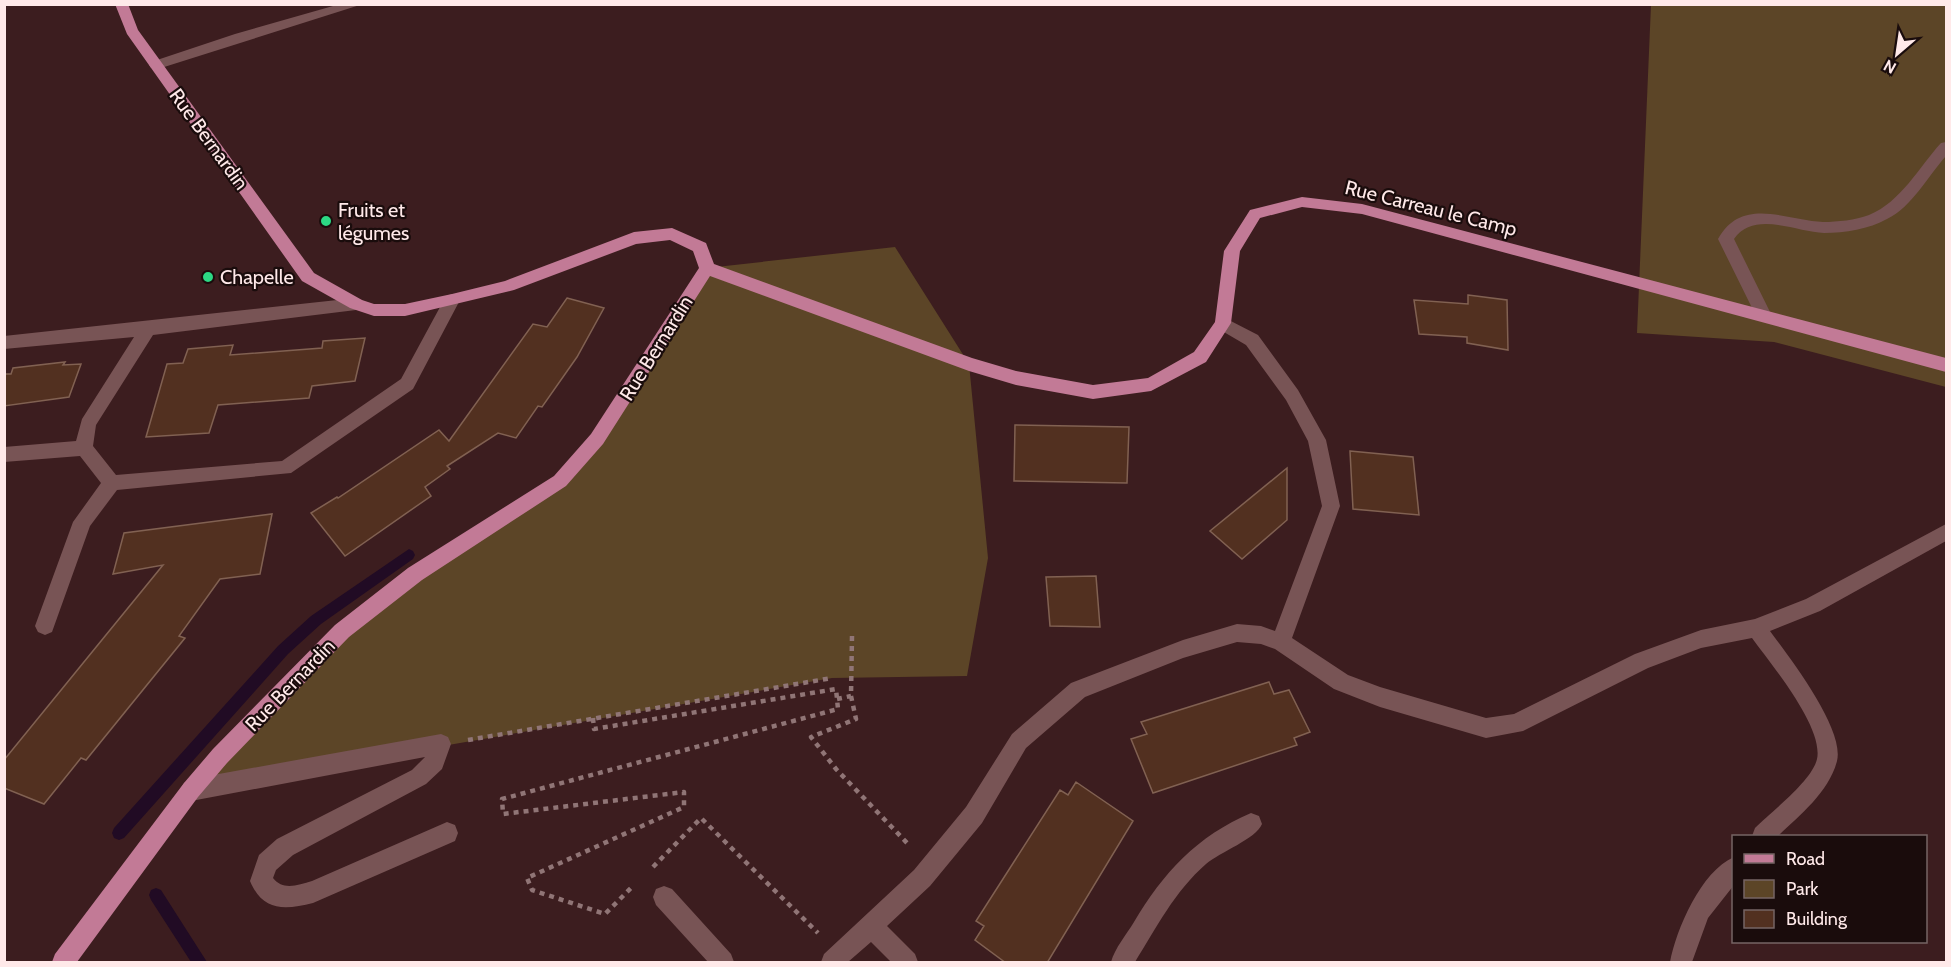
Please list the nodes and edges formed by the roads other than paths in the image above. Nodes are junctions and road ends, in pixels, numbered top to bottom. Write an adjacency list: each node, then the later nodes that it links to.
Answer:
1 (121, 4): 3 (main road, Rue Bernardin)
2 (357, 4): 3 (street)
3 (156, 64): 7 (main road, Rue Bernardin)
4 (1947, 147): 8 (street)
5 (707, 268): 6 (main road, Rue Bernardin); 9 (main road, Rue Carreau le Camp); 20 (main road, Rue Bernardin)
6 (452, 300): 7 (main road, Rue Bernardin); 15 (street)
7 (356, 304): 10 (street)
8 (1764, 316): 9 (main road, Rue Carreau le Camp); 12 (main road, Rue Carreau le Camp)
9 (1223, 323): 19 (street)
10 (148, 329): 11 (street); 13 (street)
11 (4, 343)
12 (1947, 365)
13 (84, 448): 14 (street); 15 (street)
14 (4, 455)
15 (112, 483): 17 (street)
16 (1947, 532): 18 (street)
17 (45, 626)
18 (1756, 628): 19 (street); 23 (street)
19 (1281, 642): 26 (street)
20 (191, 790): 22 (street); 28 (main road, Rue Bernardin)
21 (1251, 824): 31 (street)
22 (447, 833)
23 (1765, 835)
24 (1732, 870): 32 (street)
25 (664, 897): 29 (street)
26 (871, 926): 27 (street); 30 (street)
27 (836, 958)
28 (63, 963)
29 (723, 963)
30 (907, 963)
31 (1122, 963)
32 (1681, 963)

